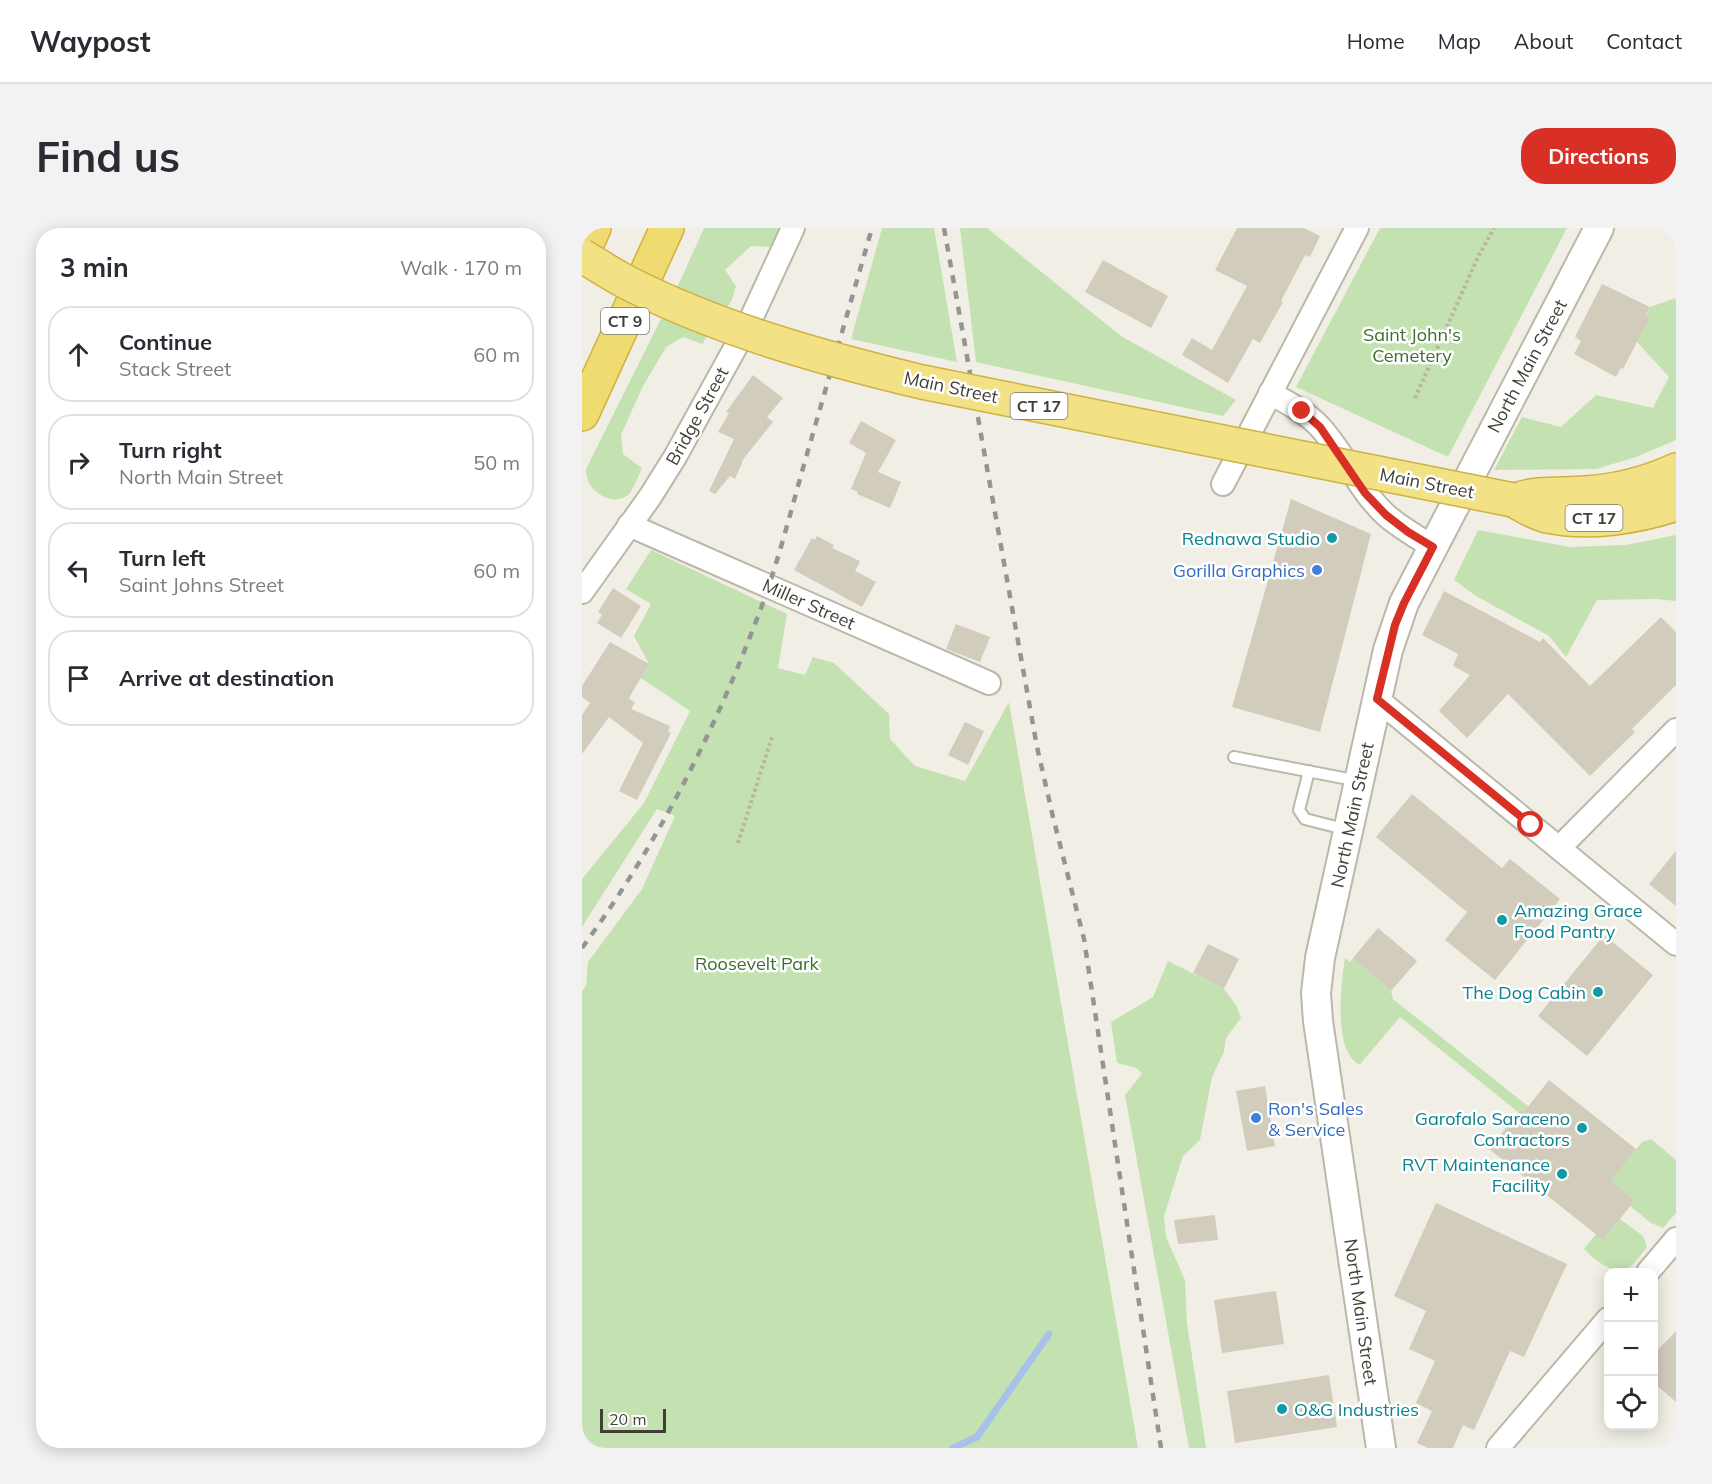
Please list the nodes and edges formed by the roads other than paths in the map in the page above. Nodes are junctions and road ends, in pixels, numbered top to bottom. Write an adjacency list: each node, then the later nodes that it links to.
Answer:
1 (594, 228): 6 (highway)
2 (667, 228): 8 (highway, CT 9)
3 (793, 228): 13 (street, Bridge Street)
4 (1357, 228): 7 (street)
5 (1599, 228): 14 (street, North Main Street)
6 (582, 255): 11 (highway, Main Street / CT 17, bridge)
7 (1270, 393): 10 (street); 14 (street)
8 (582, 414)
9 (1676, 470): 11 (highway, Main Street / CT 17)
10 (1223, 484)
11 (1513, 500): 12 (highway, Main Street / CT 17)
12 (1676, 504)
13 (629, 525): 15 (street, Bridge Street); 16 (street, Miller Street)
14 (1433, 547): 17 (street, North Main Street)
15 (582, 592)
16 (989, 683)
17 (1377, 699): 21 (street, North Main Street); 23 (street)
18 (1676, 730): 23 (street)
19 (1234, 757): 20 (lane)
20 (1309, 771): 21 (lane); 22 (lane)
21 (1359, 781): 22 (street, North Main Street)
22 (1348, 831): 28 (street, North Main Street)
23 (1559, 848): 24 (street)
24 (1676, 944)
25 (1676, 1239): 26 (street)
26 (1651, 1268)
27 (1605, 1322): 29 (street)
28 (1382, 1448)
29 (1498, 1448)

